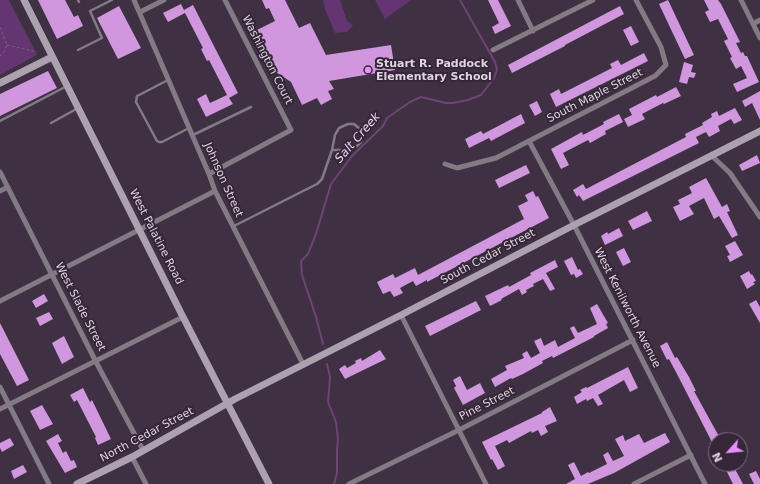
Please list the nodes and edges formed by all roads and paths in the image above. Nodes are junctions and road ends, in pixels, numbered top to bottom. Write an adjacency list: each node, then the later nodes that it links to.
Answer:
1 (24, 0): 23 (street, West Palatine Road)
2 (112, 0): 19 (lane)
3 (134, 0): 10 (street, Johnson Street)
4 (164, 0): 10 (street)
5 (225, 0): 39 (street, Washington Court)
6 (518, 0): 14 (street)
7 (593, 0): 14 (street)
8 (636, 0): 34 (street, South Maple Street)
9 (741, 0): 12 (street)
10 (140, 12): 24 (street, Johnson Street)
11 (760, 20): 12 (street)
12 (753, 24): 17 (street)
13 (0, 27): 15 (path)
14 (533, 31): 20 (street)
15 (4, 35): 16 (path); 18 (path)
16 (0, 37)
17 (760, 38)
18 (7, 45): 21 (path); 22 (path)
19 (78, 50)
20 (493, 50)
21 (37, 52)
22 (0, 56)
23 (52, 57): 25 (street); 26 (street, West Palatine Road)
24 (169, 79): 31 (street, Johnson Street); 31 (lane)
25 (0, 83)
26 (67, 86): 28 (street, West Palatine Road); 29 (lane)
27 (251, 107): 33 (lane)
28 (78, 108): 30 (lane); 46 (street, West Palatine Road)
29 (0, 121)
30 (51, 123)
31 (190, 128): 33 (street, Johnson Street)
32 (760, 131): 36 (street, South Cedar Street)
33 (193, 135): 39 (street, Johnson Street)
34 (529, 141): 37 (street, South Maple Street); 44 (street, West Kenilworth Avenue)
35 (332, 150): 35 (lane); 45 (lane)
36 (712, 156): 43 (street); 44 (street, South Cedar Street)
37 (445, 164)
38 (0, 172): 40 (street, West Slade Street)
39 (209, 174): 42 (street, Johnson Street)
40 (8, 187): 41 (street); 47 (street, West Slade Street)
41 (0, 191)
42 (215, 191): 45 (street, Johnson Street); 46 (street)
43 (760, 217)
44 (574, 225): 49 (street, South Cedar Street); 51 (street, West Kenilworth Avenue)
45 (233, 227): 53 (street, Johnson Street)
46 (139, 229): 47 (street); 50 (street, West Palatine Road)
47 (53, 274): 48 (street); 52 (street, West Slade Street)
48 (0, 301)
49 (401, 315): 53 (street, South Cedar Street); 58 (street)
50 (183, 317): 52 (street); 55 (street, West Palatine Road)
51 (633, 340): 58 (street, Pine Street); 60 (street, West Kenilworth Avenue)
52 (96, 362): 56 (street); 59 (street, West Slade Street)
53 (303, 364): 55 (street, South Cedar Street)
54 (0, 387): 56 (street)
55 (227, 403): 59 (street, North Cedar Street); 65 (street, West Palatine Road)
56 (9, 405): 57 (street); 62 (street)
57 (0, 409)
58 (459, 430): 66 (street, Pine Street); 67 (street)
59 (143, 450): 61 (street, North Cedar Street)
60 (690, 455): 68 (street); 69 (street, West Kenilworth Avenue)
61 (132, 457): 63 (street, North Cedar Street); 64 (street)
62 (49, 484)
63 (77, 484)
64 (146, 484)
65 (269, 484)
66 (349, 484)
67 (486, 484)
68 (634, 484)
69 (705, 484)

